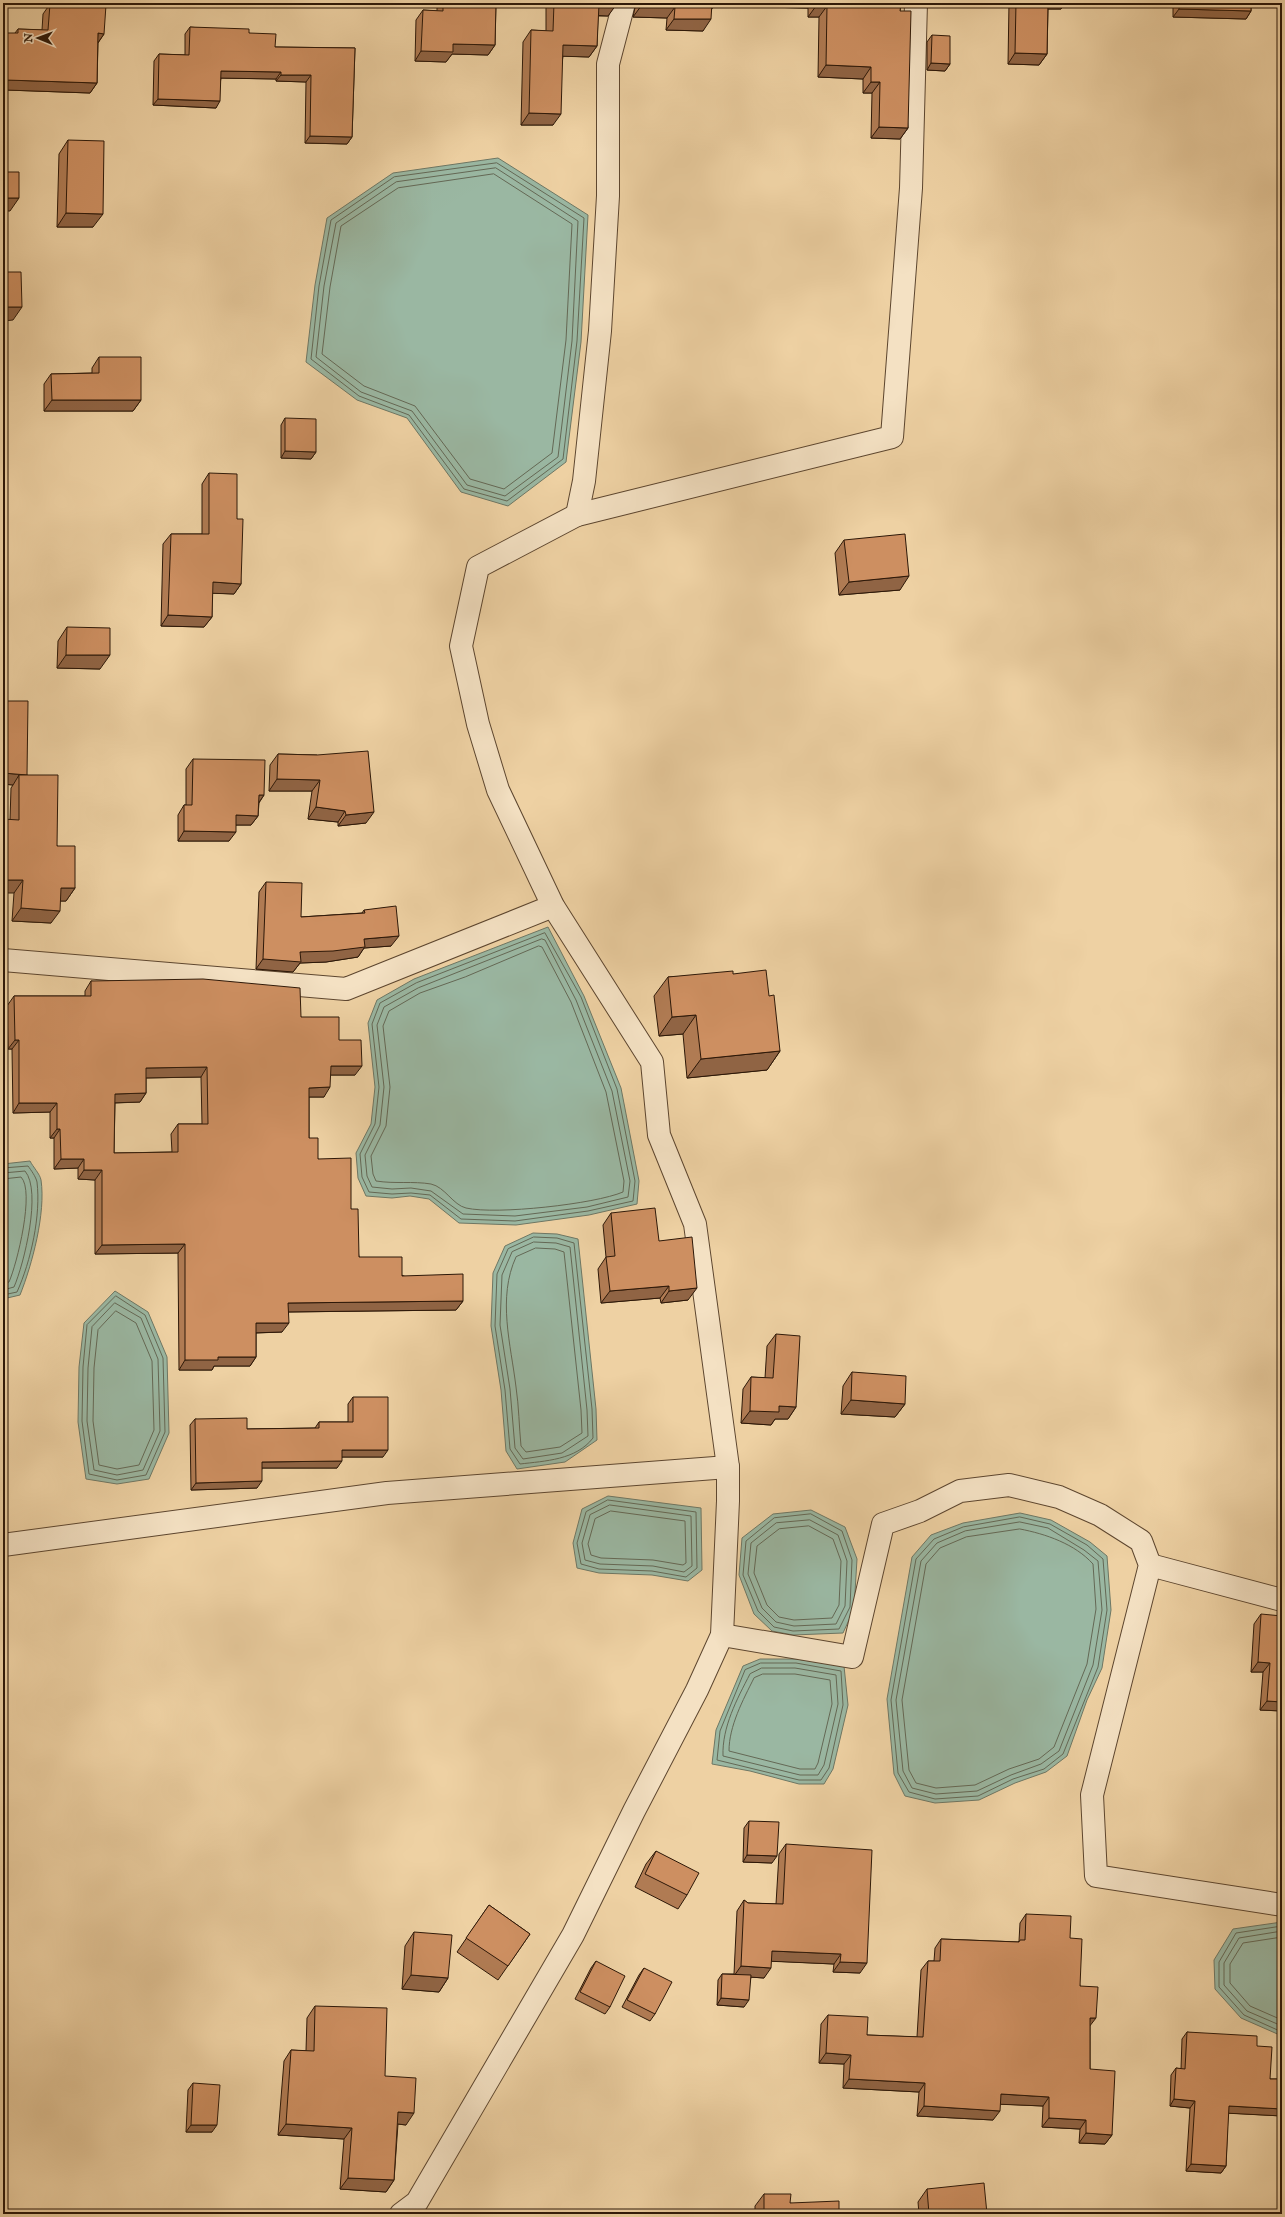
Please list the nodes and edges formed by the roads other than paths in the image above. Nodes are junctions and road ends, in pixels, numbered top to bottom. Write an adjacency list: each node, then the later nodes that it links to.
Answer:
1 (624, 3): 3 (street)
2 (916, 3): 3 (street)
3 (577, 515): 4 (street)
4 (553, 906): 5 (street); 6 (street)
5 (3, 960)
6 (728, 1467): 7 (street); 10 (street)
7 (3, 1545)
8 (1150, 1565): 9 (street); 10 (street); 11 (street)
9 (1282, 1600)
10 (722, 1635): 12 (street)
11 (1282, 1905)
12 (401, 2214)

